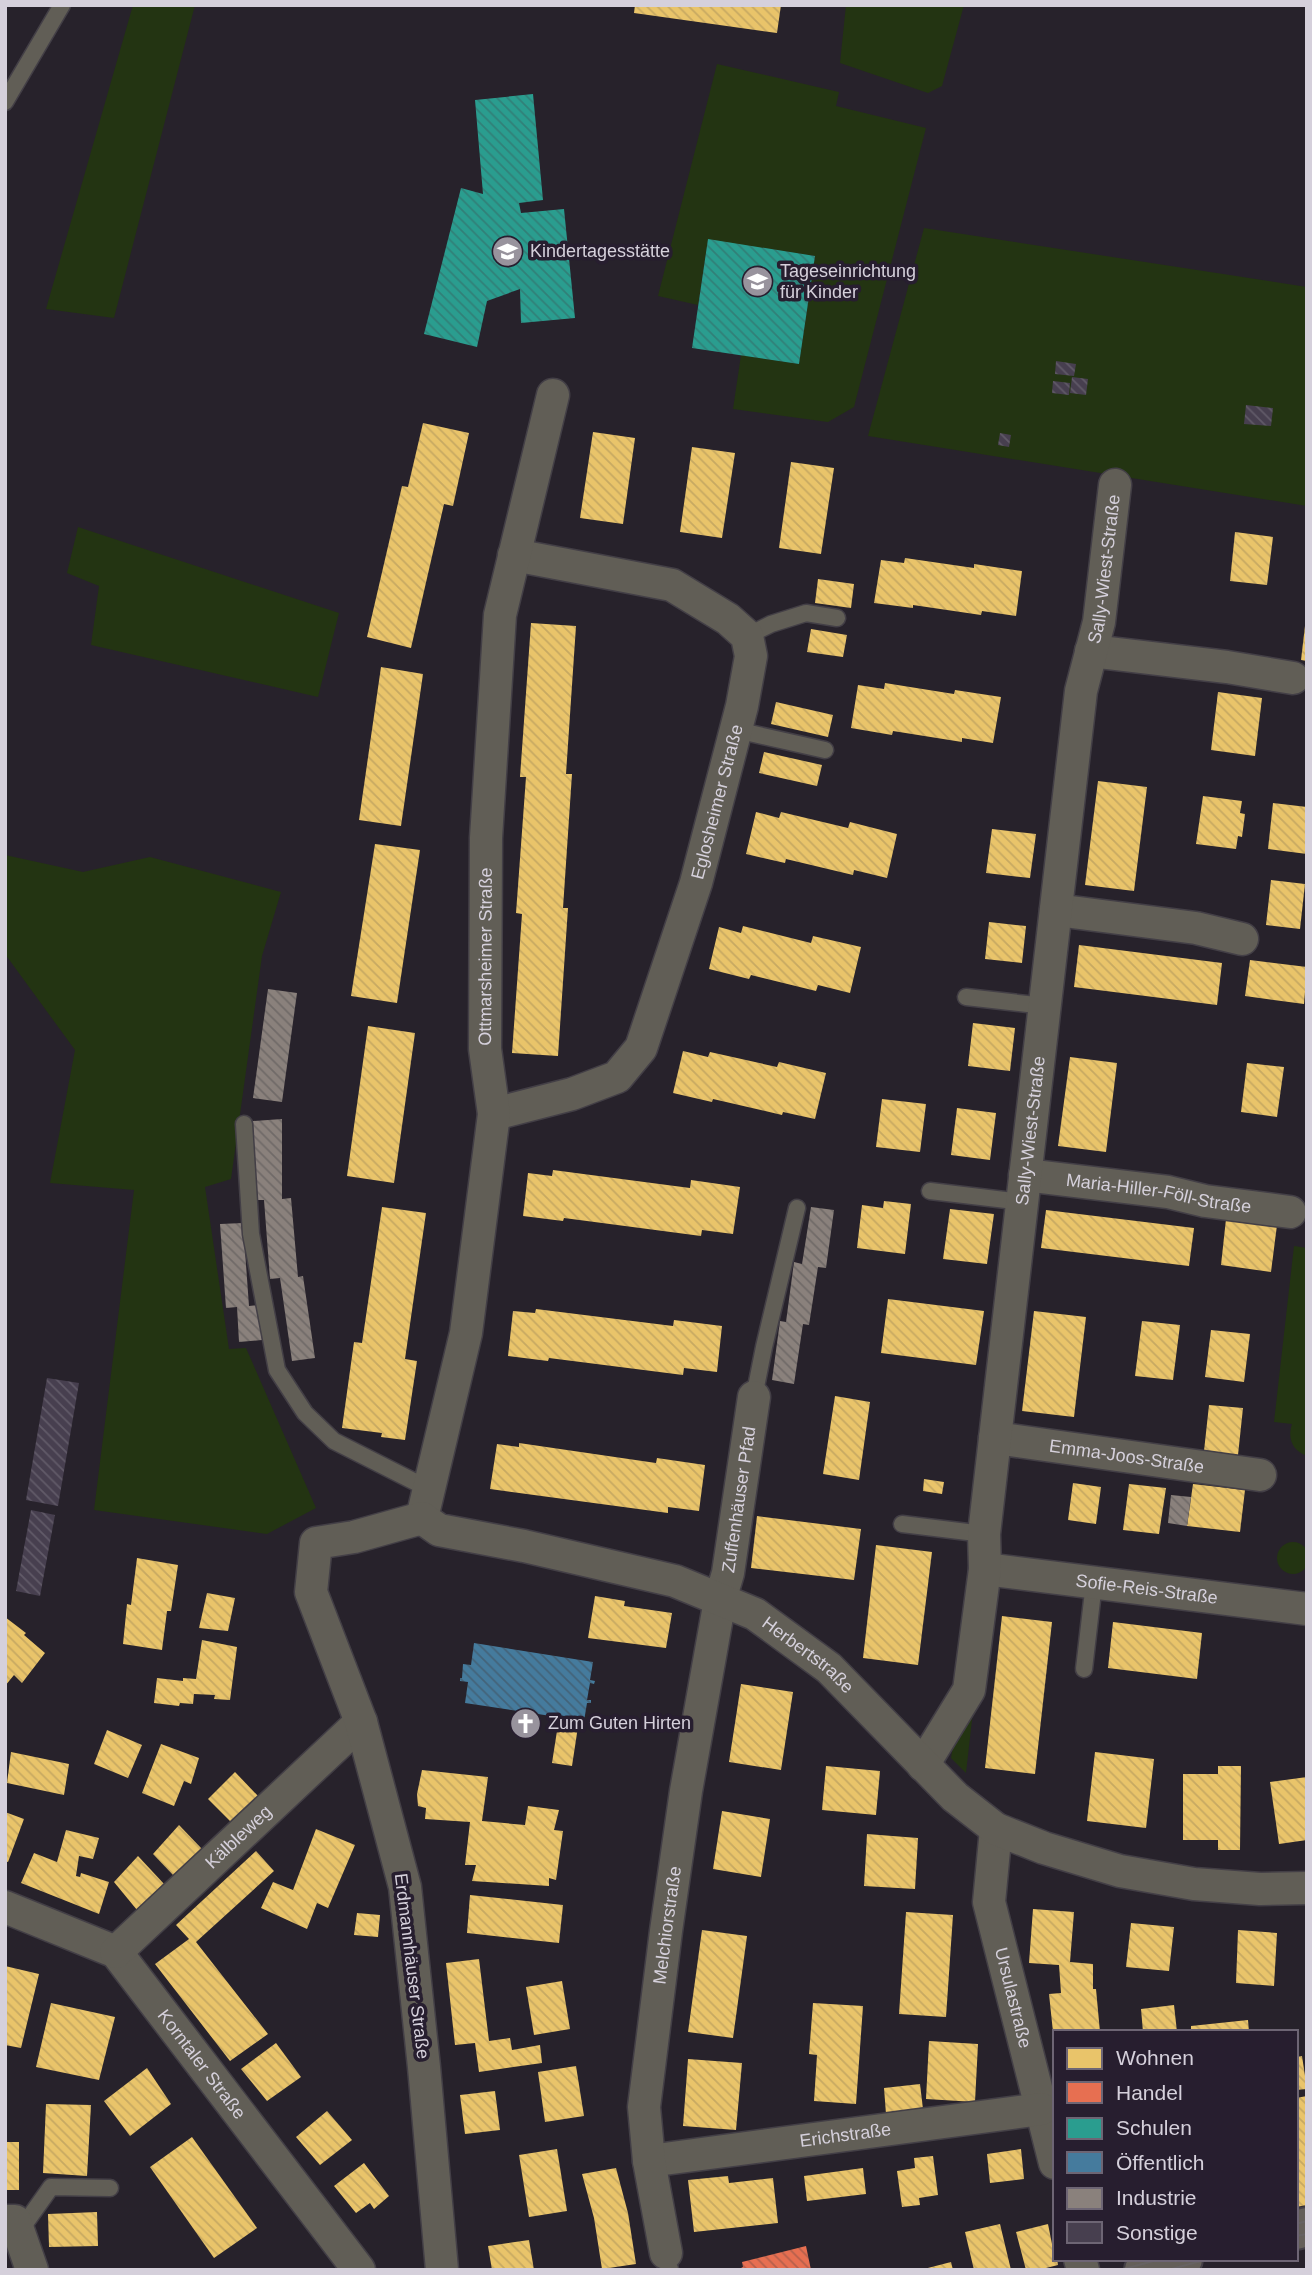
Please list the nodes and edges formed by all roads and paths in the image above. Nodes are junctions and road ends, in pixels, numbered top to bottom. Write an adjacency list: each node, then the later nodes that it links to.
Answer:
1 (62, 5): 2 (lane)
2 (5, 102)
3 (553, 396): 5 (street, Ottmarsheimer Straße)
4 (1115, 485): 8 (street, Sally-Wiest-Straße)
5 (514, 555): 7 (street); 16 (street, Ottmarsheimer Straße)
6 (837, 618): 7 (lane)
7 (747, 636): 10 (street, Eglosheimer Straße)
8 (1091, 651): 9 (street); 12 (street, Sally-Wiest-Straße)
9 (1293, 678)
10 (736, 730): 11 (lane); 16 (street, Eglosheimer Straße)
11 (825, 750)
12 (1056, 910): 13 (street); 15 (street, Sally-Wiest-Straße)
13 (1241, 939)
14 (966, 997): 15 (lane)
15 (1045, 1006): 18 (street, Sally-Wiest-Straße)
16 (494, 1114): 25 (street, Ottmarsheimer Straße)
17 (244, 1124): 25 (lane)
18 (1023, 1189): 19 (lane); 21 (street, Maria-Hiller-Föll-Straße); 23 (street, Sally-Wiest-Straße)
19 (930, 1191)
20 (797, 1208): 22 (lane)
21 (1290, 1212)
22 (754, 1397): 30 (street, Zuffenhäuser Pfad)
23 (995, 1438): 24 (street, Emma-Joos-Straße); 27 (street, Sally-Wiest-Straße)
24 (1260, 1475)
25 (424, 1503): 30 (street, Herbertstraße); 33 (street, Erdmannhäuser Straße)
26 (902, 1524): 27 (lane)
27 (984, 1534): 28 (street, Sally-Wiest-Straße)
28 (985, 1569): 29 (street, Sofie-Reis-Straße); 34 (street, Sally-Wiest-Straße)
29 (1094, 1583): 31 (street, Sofie-Reis-Straße); 32 (lane)
30 (720, 1600): 34 (street, Herbertstraße); 41 (street, Melchiorstraße)
31 (1307, 1609)
32 (1084, 1669)
33 (361, 1722): 38 (street, Kälbleweg); 48 (street, Erdmannhäuser Straße)
34 (923, 1765): 35 (street, Herbertstraße)
35 (996, 1829): 36 (street, Herbertstraße); 39 (street, Ursulastraße)
36 (1307, 1888)
37 (5, 1907): 38 (street)
38 (116, 1952): 47 (street, Korntaler Straße)
39 (1041, 2109): 40 (street, Ursulastraße); 41 (street, Erichstraße)
40 (1053, 2155)
41 (649, 2161): 45 (street, Melchiorstraße)
42 (110, 2189): 43 (lane)
43 (12, 2227): 46 (street)
44 (1176, 2261): 49 (street)
45 (669, 2264)
46 (32, 2270)
47 (359, 2270)
48 (442, 2270)
49 (1143, 2270)

